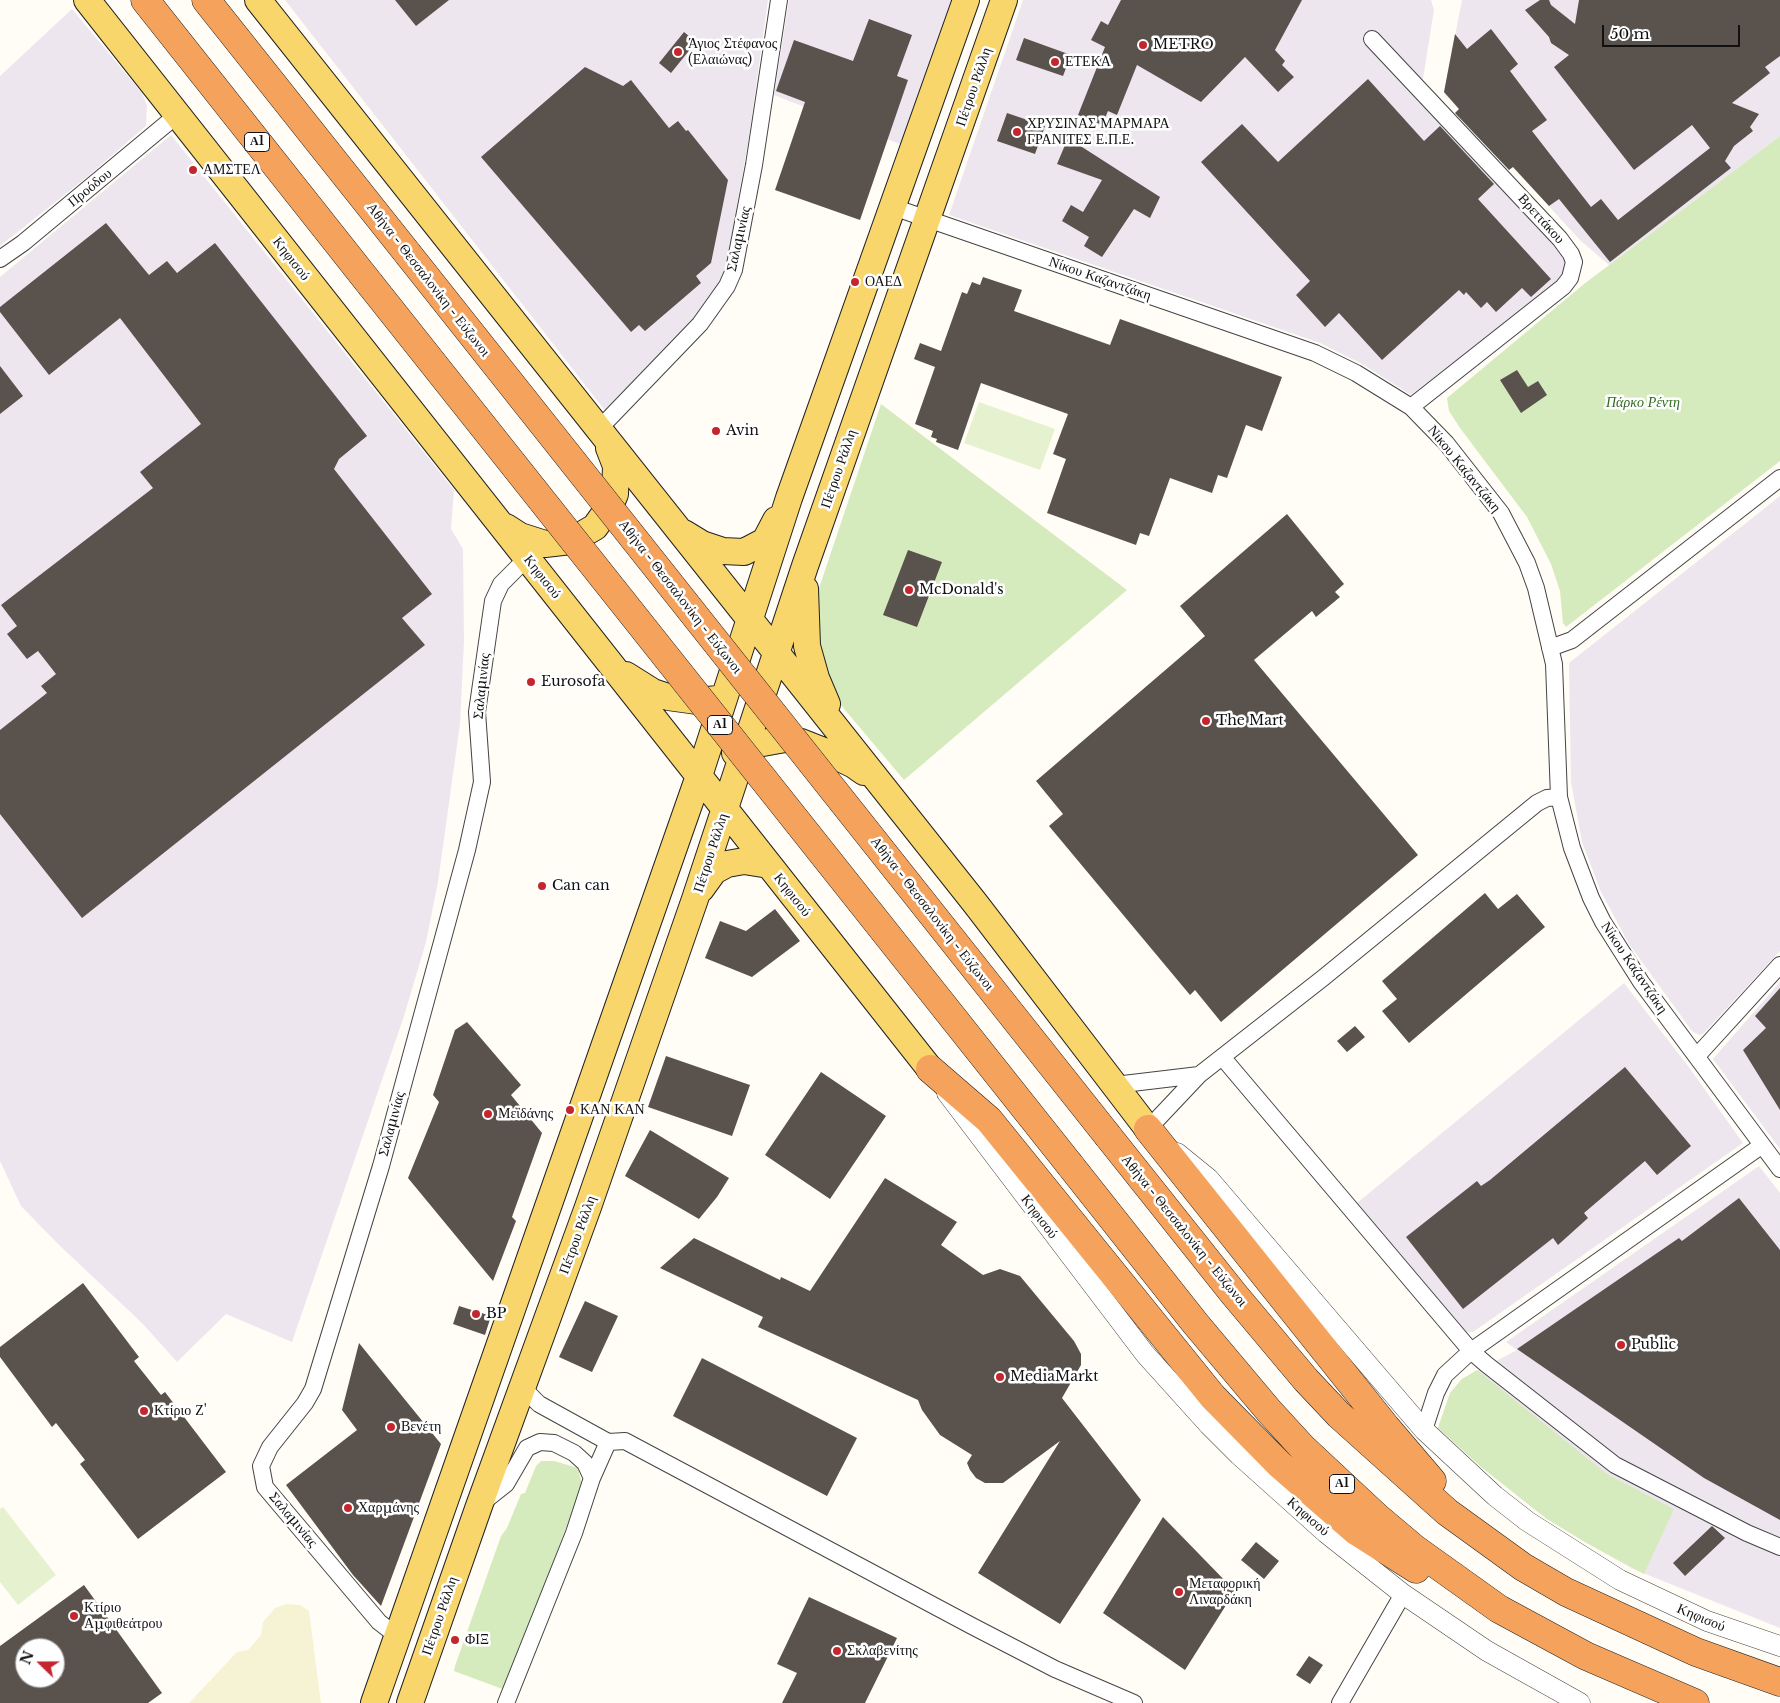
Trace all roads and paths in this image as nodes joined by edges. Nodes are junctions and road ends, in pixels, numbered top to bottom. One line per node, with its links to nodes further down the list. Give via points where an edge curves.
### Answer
1 (87, 0): 9 (main road, Κηφισού)
2 (145, 0): 52 (highway, Α1, bridge, via 1195,1323 1302,1447 1415,1549)
3 (206, 0): 49 (highway, Αθήνα - Θεσσαλονίκη - Εύζωνοι, bridge, via 1233,1293 1339,1416 1409,1480)
4 (258, 0): 14 (main road, Κηφισού)
5 (778, 0): 14 (street, Σαλαμινίας, via 754,165 734,270 727,286 700,324)
6 (966, 0): 10 (main road)
7 (1004, 0): 11 (main road, Πέτρου Ράλλη)
8 (1372, 39): 13 (street, Βρεττάκου, via 1560,239 1574,262 1564,287)
9 (177, 115): 12 (street, Προόδου); 18 (main road, Κηφισού)
10 (893, 207): 11 (street, Νίκου Καζαντζάκη); 16 (main road)
11 (927, 218): 13 (street, Νίκου Καζαντζάκη, via 1315,353 1356,373); 20 (main road, Πέτρου Ράλλη)
12 (0, 259)
13 (1411, 407): 22 (street, Νίκου Καζαντζάκη, via 1446,443 1501,513 1527,563)
14 (598, 430): 17 (main road, Κηφισού); 18 (main road, via 612,453 617,480 610,506 595,527 572,541 545,544 520,536)
15 (1780, 478): 22 (street, via 1572,640)
16 (789, 498): 17 (main road, via 765,541 744,552 722,551 702,544 685,535); 21 (main road)
17 (669, 519): 21 (main road, Κηφισού)
18 (497, 521): 19 (main road, Κηφισού)
19 (526, 558): 24 (main road, Κηφισού); 53 (street, Σαλαμινίας, via 501,584 493,601 477,712 482,782 468,850 381,1166 313,1389 270,1447 261,1466 265,1487 379,1622)
20 (805, 566): 23 (main road, Πέτρου Ράλλη); 26 (main road, via 808,646 816,678)
21 (750, 620): 23 (main road, Κηφισού); 25 (main road)
22 (1550, 648): 29 (street, Νίκου Καζαντζάκη, via 1555,686)
23 (776, 654): 25 (main road, via 761,676); 26 (main road, Κηφισού); 27 (main road, Πέτρου Ράλλη)
24 (612, 666): 25 (main road, via 639,684 668,697 697,701); 28 (main road, Κηφισού)
25 (724, 699): 28 (main road)
26 (838, 732): 30 (main road, Κηφισού)
27 (746, 746): 28 (main road); 30 (main road, via 772,740 801,742 854,765); 31 (main road, Πέτρου Ράλλη)
28 (699, 776): 31 (main road, Κηφισού); 53 (main road)
29 (1559, 797): 35 (street, Νίκου Καζαντζάκη, via 1574,854 1603,922 1641,982); 36 (street, via 1537,803)
30 (895, 803): 39 (main road, Κηφισού)
31 (725, 810): 32 (main road, Κηφισού); 33 (main road, Πέτρου Ράλλη)
32 (769, 865): 33 (main road, via 744,861 727,864 714,871); 37 (main road, Κηφισού)
33 (695, 898): 44 (main road, Πέτρου Ράλλη)
34 (1780, 964): 35 (street)
35 (1697, 1056): 41 (street, Νίκου Καζαντζάκη)
36 (1223, 1058): 38 (street); 43 (street)
37 (930, 1069): 51 (street, Κηφισού, via 1070,1258 1184,1398 1277,1491); 52 (highway, via 989,1120 1213,1397 1280,1465 1356,1531 1421,1572)
38 (1199, 1075): 39 (street); 40 (street)
39 (1114, 1085): 40 (main road, Κηφισού)
40 (1148, 1129): 45 (street, Κηφισού, via 1209,1179); 49 (highway, via 1386,1427)
41 (1761, 1146): 42 (street, Νίκου Καζαντζάκη); 43 (street)
42 (1780, 1169)
43 (1471, 1350): 45 (street, via 1445,1375); 50 (street, via 1615,1465)
44 (522, 1387): 46 (street, via 539,1404); 48 (main road, Πέτρου Ράλλη)
45 (1424, 1430): 54 (street, Κηφισού, via 1495,1496 1580,1556 1674,1606)
46 (608, 1442): 47 (street); 56 (street, via 625,1441 1054,1669)
47 (592, 1478): 48 (street, via 574,1453 554,1443 540,1442 527,1448 506,1484); 59 (street, via 574,1533)
48 (479, 1506): 58 (main road, Πέτρου Ράλλη)
49 (1484, 1540): 55 (highway, Αθήνα - Θεσσαλονίκη - Εύζωνοι, via 1566,1592 1696,1652)
50 (1780, 1547)
51 (1403, 1594): 60 (street); 61 (street, Κηφισού, via 1487,1651)
52 (1500, 1609): 62 (highway, Α1, via 1586,1656)
53 (397, 1636): 57 (main road)
54 (1780, 1646)
55 (1780, 1682)
56 (1126, 1701)
57 (374, 1703)
58 (410, 1703)
59 (506, 1703)
60 (1340, 1703)
61 (1580, 1703)
62 (1695, 1703)

